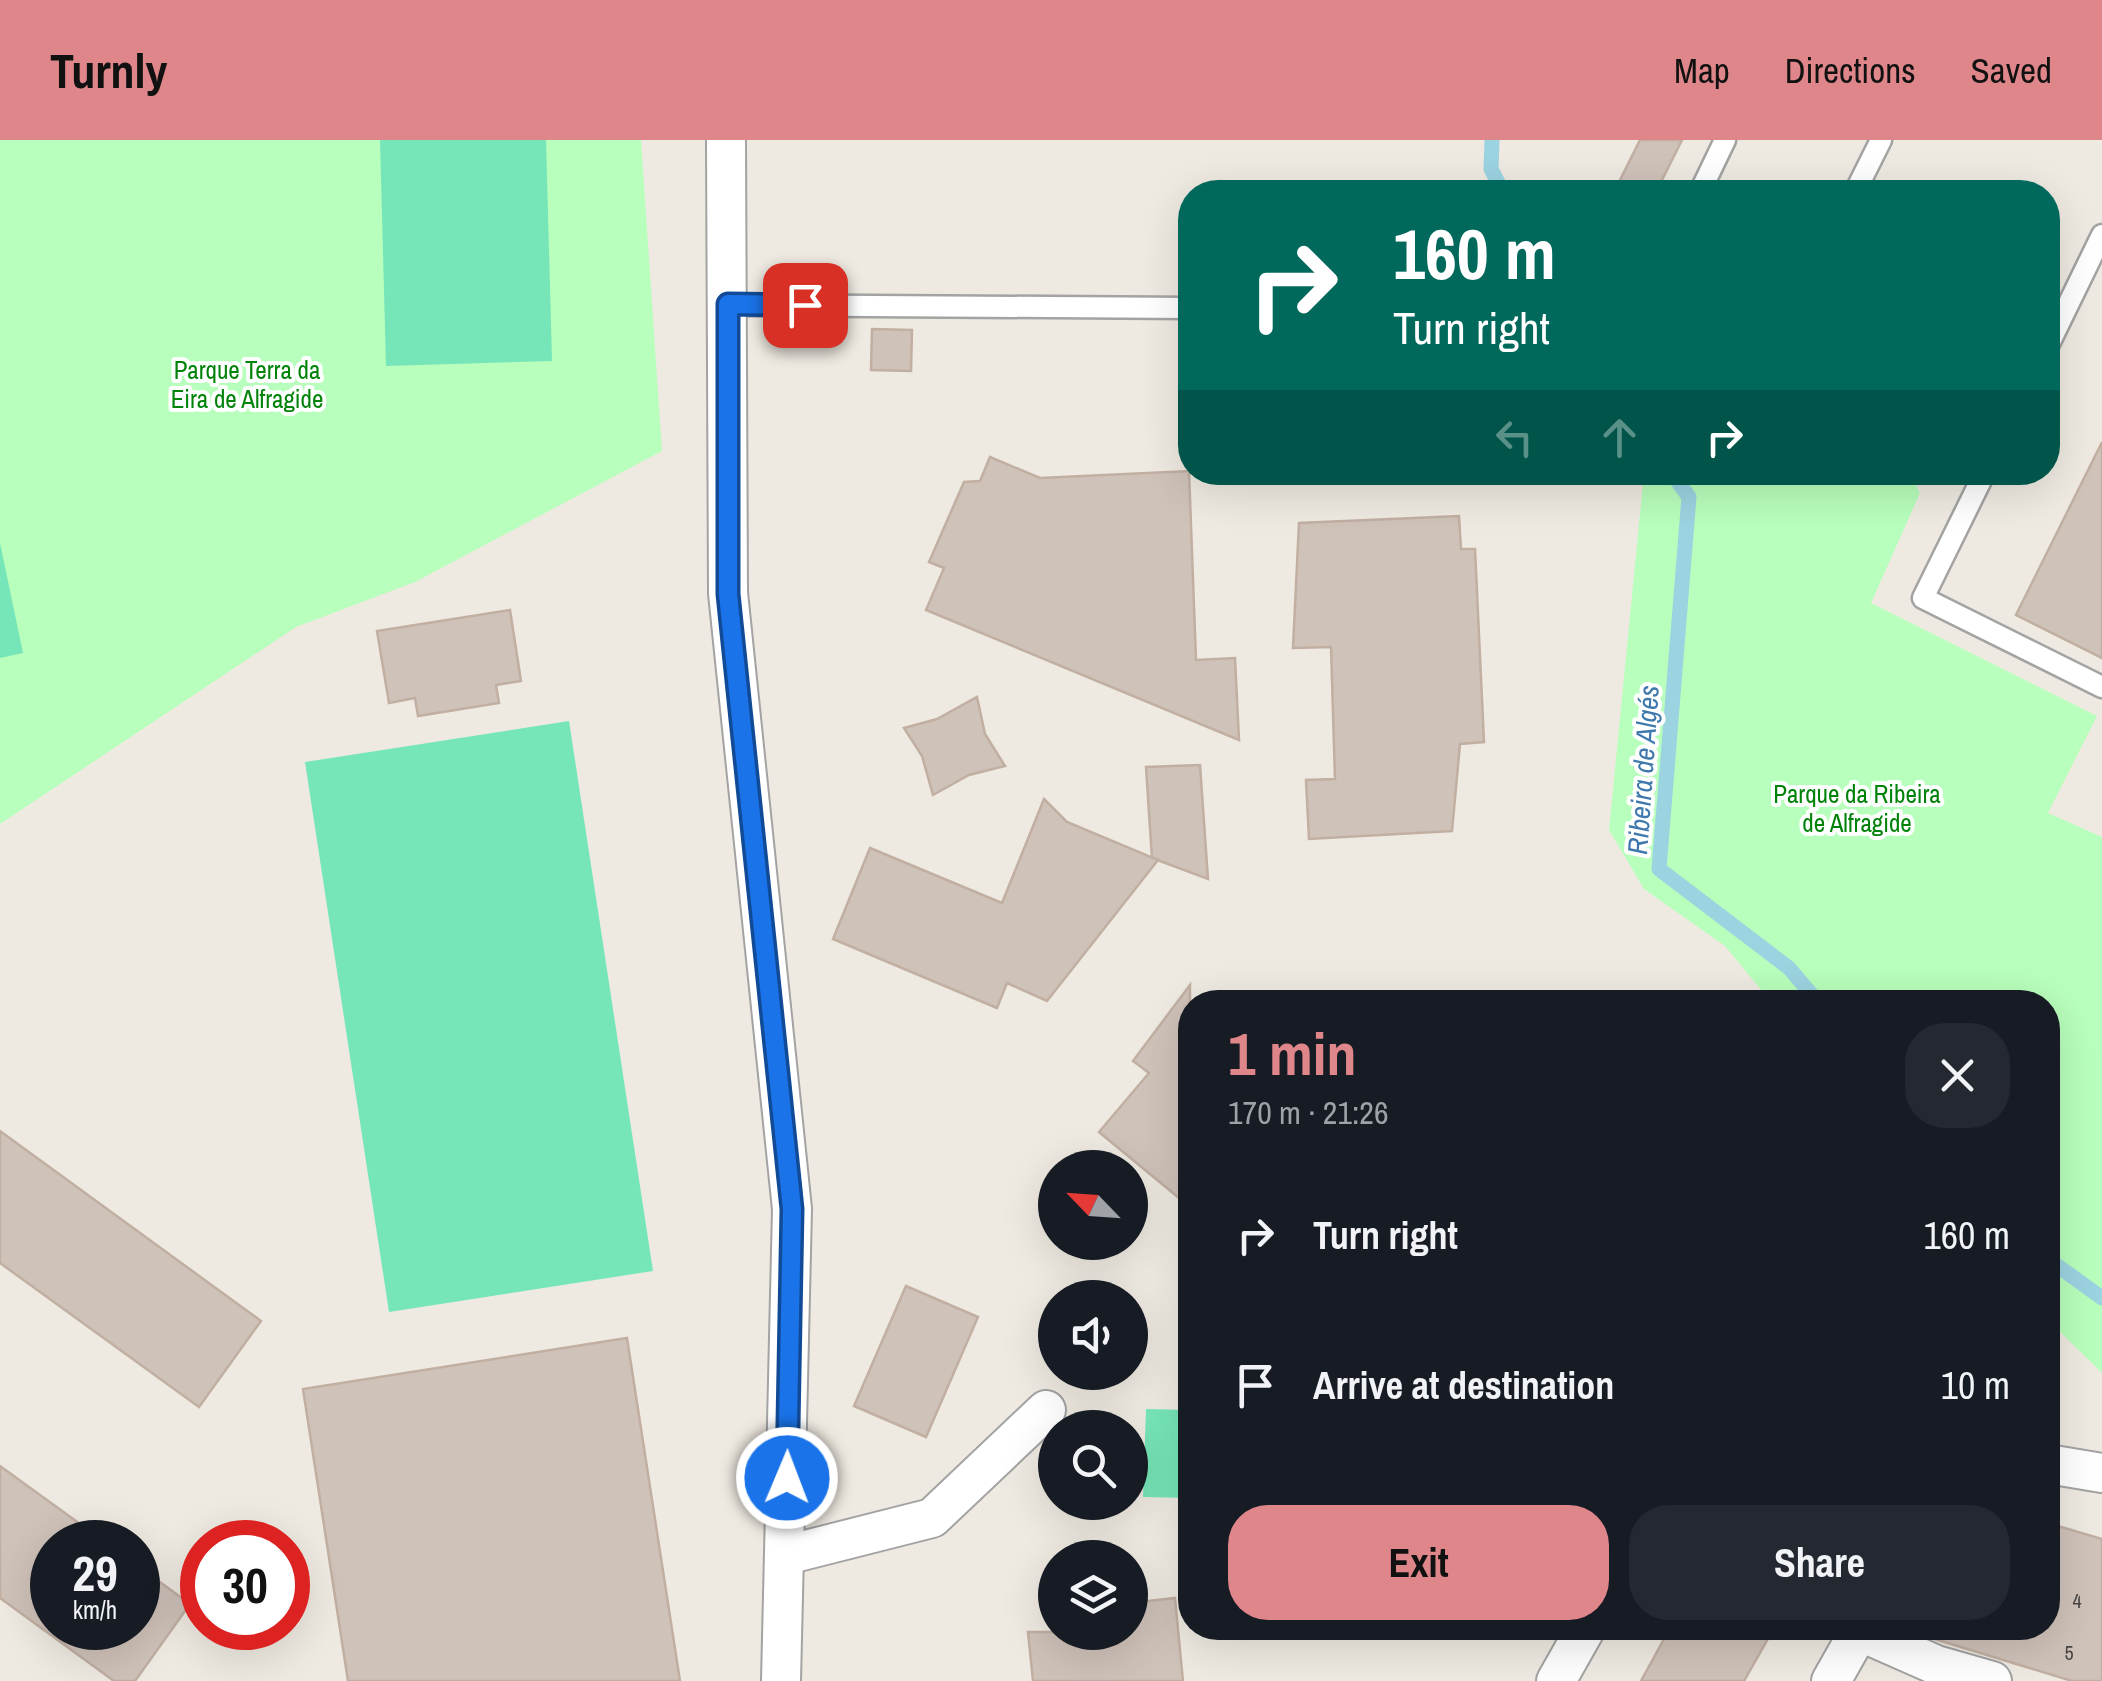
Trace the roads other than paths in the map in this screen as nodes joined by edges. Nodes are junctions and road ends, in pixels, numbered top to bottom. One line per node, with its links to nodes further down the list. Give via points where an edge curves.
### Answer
1 (726, 140): 7 (street)
2 (1725, 140): 4 (lane)
3 (1882, 140): 5 (lane)
4 (1706, 180)
5 (1862, 180)
6 (2102, 235): 9 (lane)
7 (728, 304): 8 (lane); 15 (street, via 728,594 792,1209)
8 (1178, 308)
9 (2060, 321)
10 (1973, 485): 11 (lane, via 1923,598)
11 (2102, 687)
12 (1038, 1418): 15 (street, via 932,1518)
13 (2060, 1466): 14 (street)
14 (2102, 1473)
15 (786, 1555): 19 (street)
16 (1579, 1640): 20 (street)
17 (1854, 1640): 21 (street)
18 (1884, 1640): 22 (street)
19 (781, 1681)
20 (1556, 1681)
21 (1832, 1681)
22 (1992, 1681)

